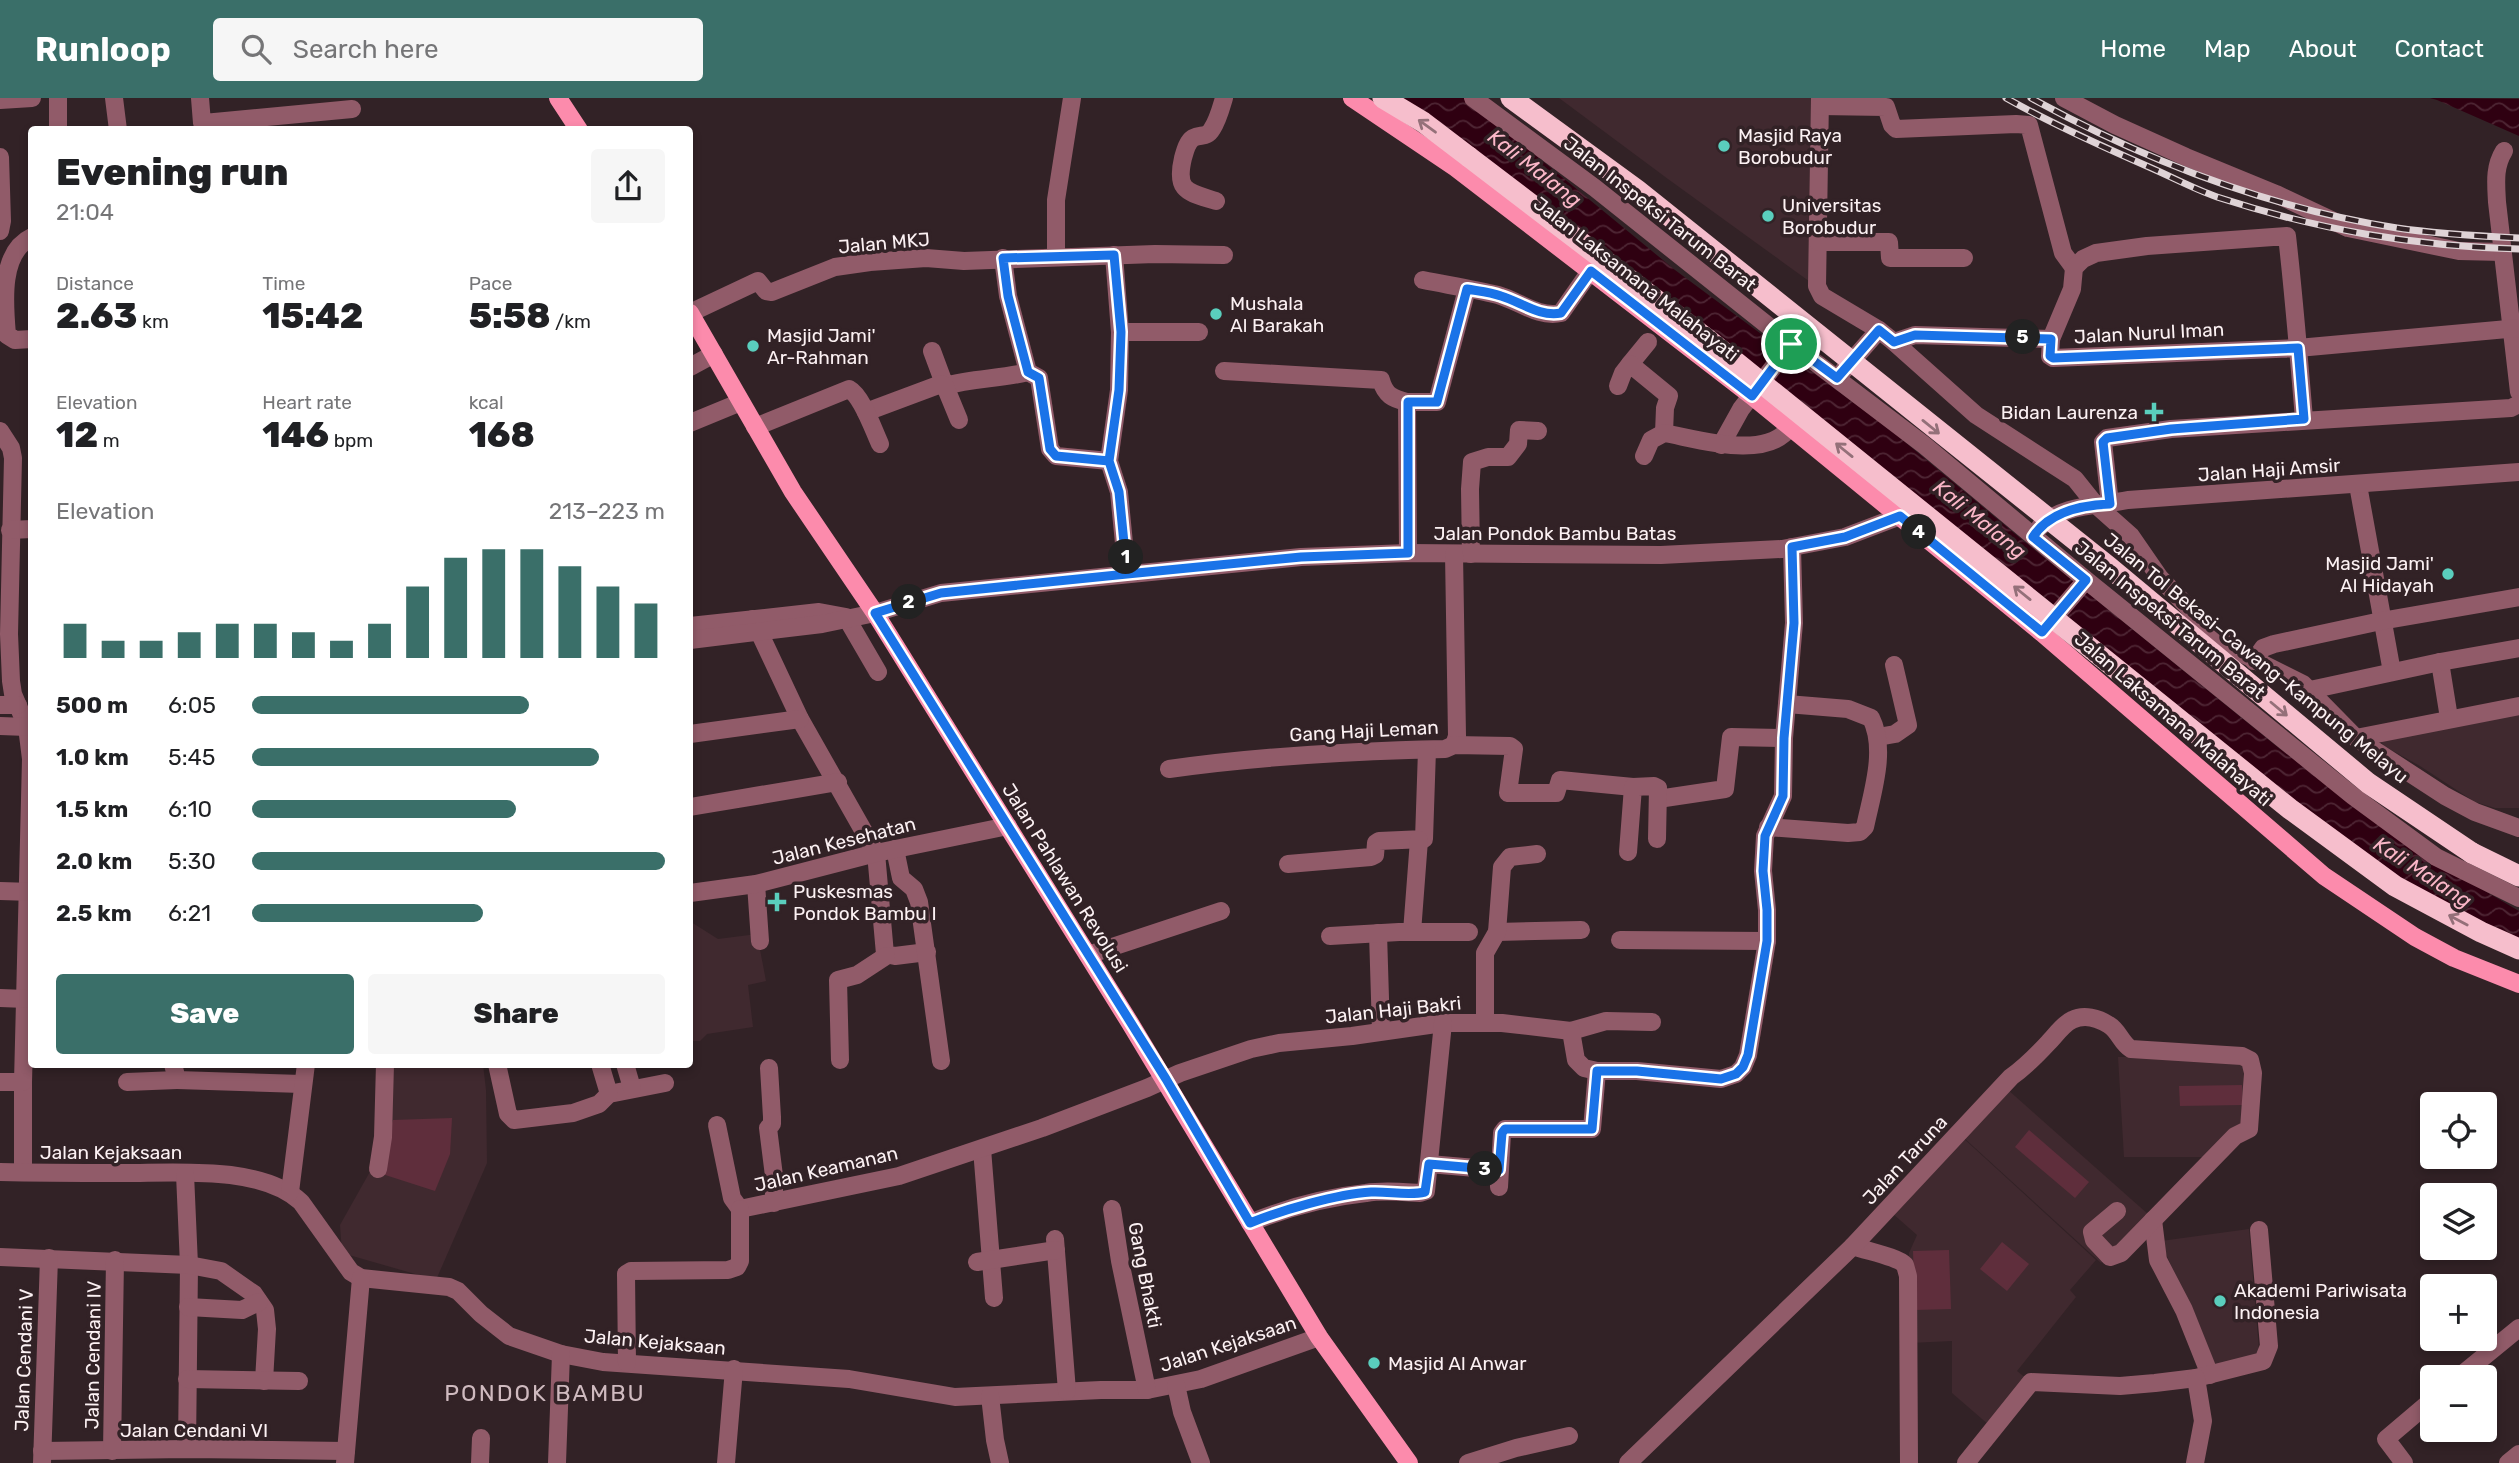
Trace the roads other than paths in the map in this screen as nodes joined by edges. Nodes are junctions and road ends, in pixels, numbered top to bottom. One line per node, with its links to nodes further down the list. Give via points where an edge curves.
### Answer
1 (32, 98): 13 (street)
2 (58, 98): 17 (street)
3 (114, 98): 18 (street)
4 (200, 98): 19 (street, via 202,123)
5 (558, 98): 20 (main road)
6 (1072, 98): 30 (street, via 1056,200)
7 (1224, 98): 23 (street, via 1211,131 1187,145 1179,177 1190,192)
8 (1352, 98): 34 (main road, Jalan Laksamana Malahayati, via 1456,168)
9 (1383, 98): 154 (highway, one-way to 9, bridge, via 2395,886 2290,808 1706,338 1423,122)
10 (1473, 98): 47 (street, Jalan Inspeksi Tarum Barat, via 1604,195)
11 (1511, 98): 137 (highway, Jalan Tol Bekasi–Cawang–Kampung Melayu, one-way to 137, bridge, via 1637,190 2109,567 2368,783 2472,853)
12 (2064, 98): 27 (street, via 2127,131 2348,228 2459,251)
13 (0, 100)
14 (1820, 102): 26 (street); 33 (street, via 1886,107 1896,129 2029,125 2063,253)
15 (343, 106): 16 (street)
16 (308, 122): 19 (street)
17 (58, 126)
18 (118, 126)
19 (210, 126)
20 (576, 126)
21 (2504, 151): 27 (street, via 2496,177)
22 (0, 157): 24 (street)
23 (1216, 201)
24 (0, 231)
25 (28, 238): 43 (street, via 10,251 3,287 7,335)
26 (1818, 242): 32 (street, via 1889,242 1890,258); 40 (street, via 1817,286 1822,296)
27 (2503, 252): 39 (street)
28 (1114, 255): 29 (street, Jalan MKJ); 30 (street, Jalan MKJ); 42 (street)
29 (1224, 255)
30 (1056, 257): 31 (street, Jalan MKJ)
31 (1003, 258): 37 (street, Jalan MKJ, via 844,265 772,292 758,281); 54 (street)
32 (1964, 258)
33 (2074, 268): 44 (street, via 2072,289); 48 (street, via 2096,253 2121,249 2287,236)
34 (1591, 271): 36 (street, via 1557,314); 58 (main road, Jalan Laksamana Malahayati)
35 (1423, 280): 36 (street)
36 (1467, 289): 61 (street, via 1437,402)
37 (693, 312)
38 (693, 318): 50 (main road, Jalan Pahlawan Revolusi)
39 (2515, 328): 48 (street, Jalan Nurul Iman); 59 (street)
40 (1879, 330): 46 (street); 55 (street)
41 (1199, 331): 42 (street)
42 (1121, 332): 75 (street)
43 (28, 339)
44 (2051, 339): 46 (street, Jalan Nurul Iman, via 1915,335); 48 (street, Jalan Nurul Iman, via 2053,358)
45 (1648, 342): 51 (street)
46 (1894, 342): 79 (street, via 1976,415 2075,480)
47 (1788, 347): 55 (street, Jalan Inspeksi Tarum Barat); 58 (street)
48 (2298, 348): 64 (street)
49 (932, 351): 56 (street)
50 (714, 354): 52 (street); 60 (main road, Jalan Pahlawan Revolusi)
51 (1630, 364): 57 (street); 71 (street, via 1669,396)
52 (693, 365)
53 (1224, 371): 61 (street, via 1381,380 1384,390 1395,399)
54 (1028, 372): 56 (street); 75 (street, via 1039,378 1053,454)
55 (1837, 378): 83 (street, Jalan Inspeksi Tarum Barat)
56 (945, 386): 63 (street, via 938,384); 65 (street)
57 (1618, 386)
58 (1755, 391): 68 (main road, Jalan Laksamana Malahayati); 73 (street)
59 (2519, 393)
60 (741, 402): 66 (street); 67 (main road, Jalan Pahlawan Revolusi)
61 (1408, 402): 85 (street)
62 (2519, 404): 64 (street)
63 (866, 412): 67 (street, via 849,389); 72 (street)
64 (2304, 419): 79 (street, via 2150,430 2107,438 2103,442)
65 (959, 420)
66 (693, 421)
67 (755, 427): 91 (main road, Jalan Pahlawan Revolusi)
68 (1790, 427): 73 (street, via 1768,445); 80 (main road, Jalan Laksamana Malahayati)
69 (1538, 431): 86 (street, Gang Haji Leman, via 1519,430 1518,444 1508,457 1472,462)
70 (0, 432): 78 (street, via 13,458)
71 (1664, 433): 73 (street); 74 (street, via 1651,440)
72 (880, 444)
73 (1721, 445)
74 (1644, 456)
75 (1109, 461): 87 (street, via 1119,492)
76 (2519, 472): 77 (street, Jalan Haji Amsir)
77 (2358, 485): 79 (street, Jalan Haji Amsir); 93 (street)
78 (6, 490): 82 (street)
79 (2103, 504): 83 (street, Jalan Haji Amsir, via 2052,518); 97 (street, via 2160,578)
80 (1900, 516): 84 (street, Jalan Pondok Bambu Batas, via 1845,537); 96 (main road, Jalan Laksamana Malahayati)
81 (28, 529): 82 (street)
82 (10, 530): 89 (street)
83 (2033, 537): 88 (street, Jalan Inspeksi Tarum Barat)
84 (1792, 547): 86 (street, Jalan Pondok Bambu Batas, via 1661,555); 107 (street, via 1794,623)
85 (1408, 553): 86 (street, Jalan Pondok Bambu Batas); 87 (street, Jalan Pondok Bambu Batas, via 1301,557)
86 (1462, 554): 119 (street, Gang Haji Leman)
87 (1127, 574): 91 (street, Jalan Pondok Bambu Batas, via 941,593)
88 (2084, 583): 96 (street); 100 (street, Jalan Inspeksi Tarum Barat)
89 (5, 594): 108 (street)
90 (2519, 597): 93 (street)
91 (875, 613): 92 (street, Jalan Pondok Bambu Batas); 127 (main road, Jalan Pahlawan Revolusi)
92 (846, 617): 94 (street, Jalan Pondok Bambu Batas, via 822,624); 104 (street)
93 (2381, 621): 101 (street, via 2267,646); 105 (street)
94 (756, 625): 95 (street); 98 (street); 111 (street)
95 (693, 626)
96 (2045, 628): 158 (main road, Jalan Laksamana Malahayati, via 2244,810 2324,876 2415,937)
97 (2209, 629): 100 (street); 101 (street)
98 (693, 639)
99 (2519, 648): 102 (street)
100 (2177, 654): 122 (street, Jalan Inspeksi Tarum Barat)
101 (2254, 660): 106 (street)
102 (2440, 662): 105 (street); 110 (street)
103 (1894, 666): 116 (street, via 1908,726)
104 (878, 672)
105 (2392, 672): 106 (street)
106 (2310, 690): 118 (street)
107 (1787, 704): 116 (street, via 1862,713 1871,718); 117 (street)
108 (9, 705): 113 (street)
109 (2519, 706): 110 (street)
110 (2449, 718): 118 (street)
111 (800, 719): 114 (street); 123 (street)
112 (0, 726): 113 (street)
113 (27, 727): 115 (street)
114 (693, 734)
115 (28, 735)
116 (1878, 737): 128 (street, via 1870,802 1860,832)
117 (1784, 738): 125 (street, via 1731,737 1725,789); 128 (street, via 1783,796)
118 (2356, 738): 122 (street); 129 (street, via 2445,796)
119 (1454, 745): 120 (street, Gang Haji Leman); 124 (street, via 1513,747 1507,790 1512,794 1556,793 1560,780)
120 (1427, 750): 121 (street, Gang Haji Leman, via 1250,758); 131 (street, via 1424,838)
121 (1169, 769)
122 (2327, 775): 142 (street, Jalan Inspeksi Tarum Barat, via 2436,857)
123 (838, 782): 126 (street); 134 (street)
124 (1633, 787): 125 (street, via 1657,786); 133 (street)
125 (1658, 799): 130 (street)
126 (693, 806)
127 (1008, 826): 132 (street, Jalan Kesehatan); 156 (main road, Jalan Pahlawan Revolusi)
128 (1768, 827): 152 (street, via 1763,871)
129 (2519, 828)
130 (1657, 839)
131 (1419, 840): 136 (street, via 1379,841 1371,857); 145 (street)
132 (895, 849): 134 (street, Jalan Kesehatan); 155 (street, via 901,878 918,894)
133 (1628, 852)
134 (876, 853): 138 (street, Jalan Kesehatan); 157 (street)
135 (1537, 854): 147 (street, via 1510,857 1502,867)
136 (1288, 864)
137 (2519, 876)
138 (756, 884): 141 (street, Jalan Kesehatan); 151 (street)
139 (0, 891): 140 (street)
140 (28, 892)
141 (693, 893)
142 (2519, 898)
143 (1221, 911): 156 (street)
144 (1581, 930): 147 (street)
145 (1412, 932): 146 (street); 148 (street)
146 (1469, 932)
147 (1497, 932): 161 (street, via 1486,953)
148 (1378, 933): 149 (street); 164 (street)
149 (1330, 936)
150 (1620, 940): 152 (street)
151 (760, 941)
152 (1767, 941): 174 (street, via 1748,1055 1736,1074 1721,1079)
153 (28, 946): 160 (street)
154 (2519, 949)
155 (927, 952): 157 (street); 167 (street)
156 (1088, 954): 177 (main road, Jalan Pahlawan Revolusi)
157 (886, 956): 166 (street, via 857,975 838,980)
158 (2519, 984)
159 (0, 998): 160 (street)
160 (26, 999): 179 (street)
161 (1485, 1022): 162 (street, Jalan Haji Bakri); 165 (street, Jalan Haji Bakri)
162 (1443, 1023): 164 (street, Jalan Haji Bakri); 187 (street)
163 (1652, 1023): 165 (street, via 1606,1021)
164 (1381, 1031): 177 (street, Jalan Haji Bakri, via 1251,1049)
165 (1571, 1031): 174 (street, via 1576,1060)
166 (841, 1060)
167 (941, 1061)
168 (305, 1068): 182 (street)
169 (385, 1068): 188 (street)
170 (498, 1068): 184 (street, via 508,1114 514,1120 587,1110)
171 (601, 1068): 184 (street)
172 (626, 1068): 183 (street)
173 (769, 1068): 193 (street)
174 (1597, 1071): 187 (street, via 1592,1129 1505,1129 1499,1178)
175 (175, 1072): 176 (street); 180 (street)
176 (242, 1072): 182 (street)
177 (1166, 1079): 186 (street, Jalan Keamanan); 198 (main road, Jalan Pahlawan Revolusi)
178 (0, 1082): 179 (street)
179 (23, 1082): 190 (street)
180 (127, 1082)
181 (665, 1083): 183 (street)
182 (302, 1084): 192 (street)
183 (632, 1088): 184 (street)
184 (609, 1094)
185 (717, 1125): 194 (street, via 732,1198)
186 (982, 1149): 193 (street, Jalan Keamanan, via 898,1176); 204 (street)
187 (1429, 1164): 198 (street, via 1425,1192 1368,1192)
188 (378, 1169)
189 (0, 1172): 190 (street, Jalan Kejaksaan)
190 (23, 1172): 191 (street, Jalan Kejaksaan)
191 (185, 1174): 192 (street, Jalan Kejaksaan, via 247,1178); 205 (street)
192 (290, 1192): 206 (street, via 351,1272)
193 (774, 1203): 194 (street, Jalan Keamanan)
194 (740, 1209): 213 (street, Jalan Keamanan, via 737,1267 626,1274)
195 (1112, 1209): 221 (street, Gang Bhakti)
196 (2117, 1211): 197 (street, via 2092,1232 2110,1257 2121,1253)
197 (2153, 1220): 200 (street, Jalan Taruna, via 2235,1136 2249,1129 2250,1060 2131,1049 2110,1025 2082,1017 2070,1020 2011,1077); 216 (street, via 2158,1260 2184,1310)
198 (1250, 1223): 211 (main road, Jalan Pahlawan Revolusi)
199 (2259, 1230): 216 (street, via 2268,1352 2259,1363)
200 (1853, 1246): 239 (street, Jalan Taruna); 240 (street, via 1896,1258 1905,1265 1908,1276)
201 (0, 1257): 202 (street)
202 (48, 1258): 203 (street); 230 (street, Jalan Cendani V)
203 (115, 1260): 205 (street); 228 (street, Jalan Cendani IV)
204 (985, 1261): 207 (street); 222 (street, via 1055,1244)
205 (189, 1265): 208 (street, via 221,1271); 209 (street)
206 (361, 1278): 212 (street, Jalan Kejaksaan, via 449,1287 509,1336); 231 (street)
207 (995, 1298)
208 (260, 1302): 209 (street, via 242,1310); 218 (street, via 267,1329)
209 (188, 1307): 217 (street)
210 (2519, 1328): 214 (street)
211 (1319, 1337): 220 (street, Jalan Kejaksaan); 237 (main road, Jalan Pahlawan Revolusi)
212 (561, 1354): 213 (street, Jalan Kejaksaan); 233 (street)
213 (627, 1363): 215 (street, Jalan Kejaksaan)
214 (2474, 1365)
215 (734, 1370): 223 (street, Jalan Kejaksaan, via 849,1379 937,1396); 234 (street)
216 (2203, 1377): 241 (street, via 2120,1385 2031,1382); 242 (street, via 2203,1421)
217 (187, 1380): 218 (street); 227 (street)
218 (264, 1381): 219 (street)
219 (299, 1381)
220 (1177, 1385): 221 (street, Jalan Kejaksaan); 236 (street)
221 (1147, 1390): 222 (street, Jalan Kejaksaan)
222 (1067, 1391): 223 (street, Jalan Kejaksaan)
223 (990, 1396): 235 (street)
224 (2420, 1410): 243 (street, via 2386,1439)
225 (1569, 1436): 238 (street)
226 (481, 1438): 232 (street)
227 (187, 1449): 228 (street, Jalan Cendani VI); 231 (street, Jalan Cendani VI)
228 (112, 1451): 230 (street, Jalan Cendani VI)
229 (2519, 1454): 244 (street)
230 (42, 1457)
231 (345, 1457)
232 (480, 1463)
233 (557, 1463)
234 (726, 1463)
235 (1000, 1463)
236 (1201, 1463)
237 (1409, 1463)
238 (1468, 1463)
239 (1628, 1463)
240 (1909, 1463)
241 (1966, 1463)
242 (2195, 1463)
243 (2404, 1463)
244 (2508, 1463)

